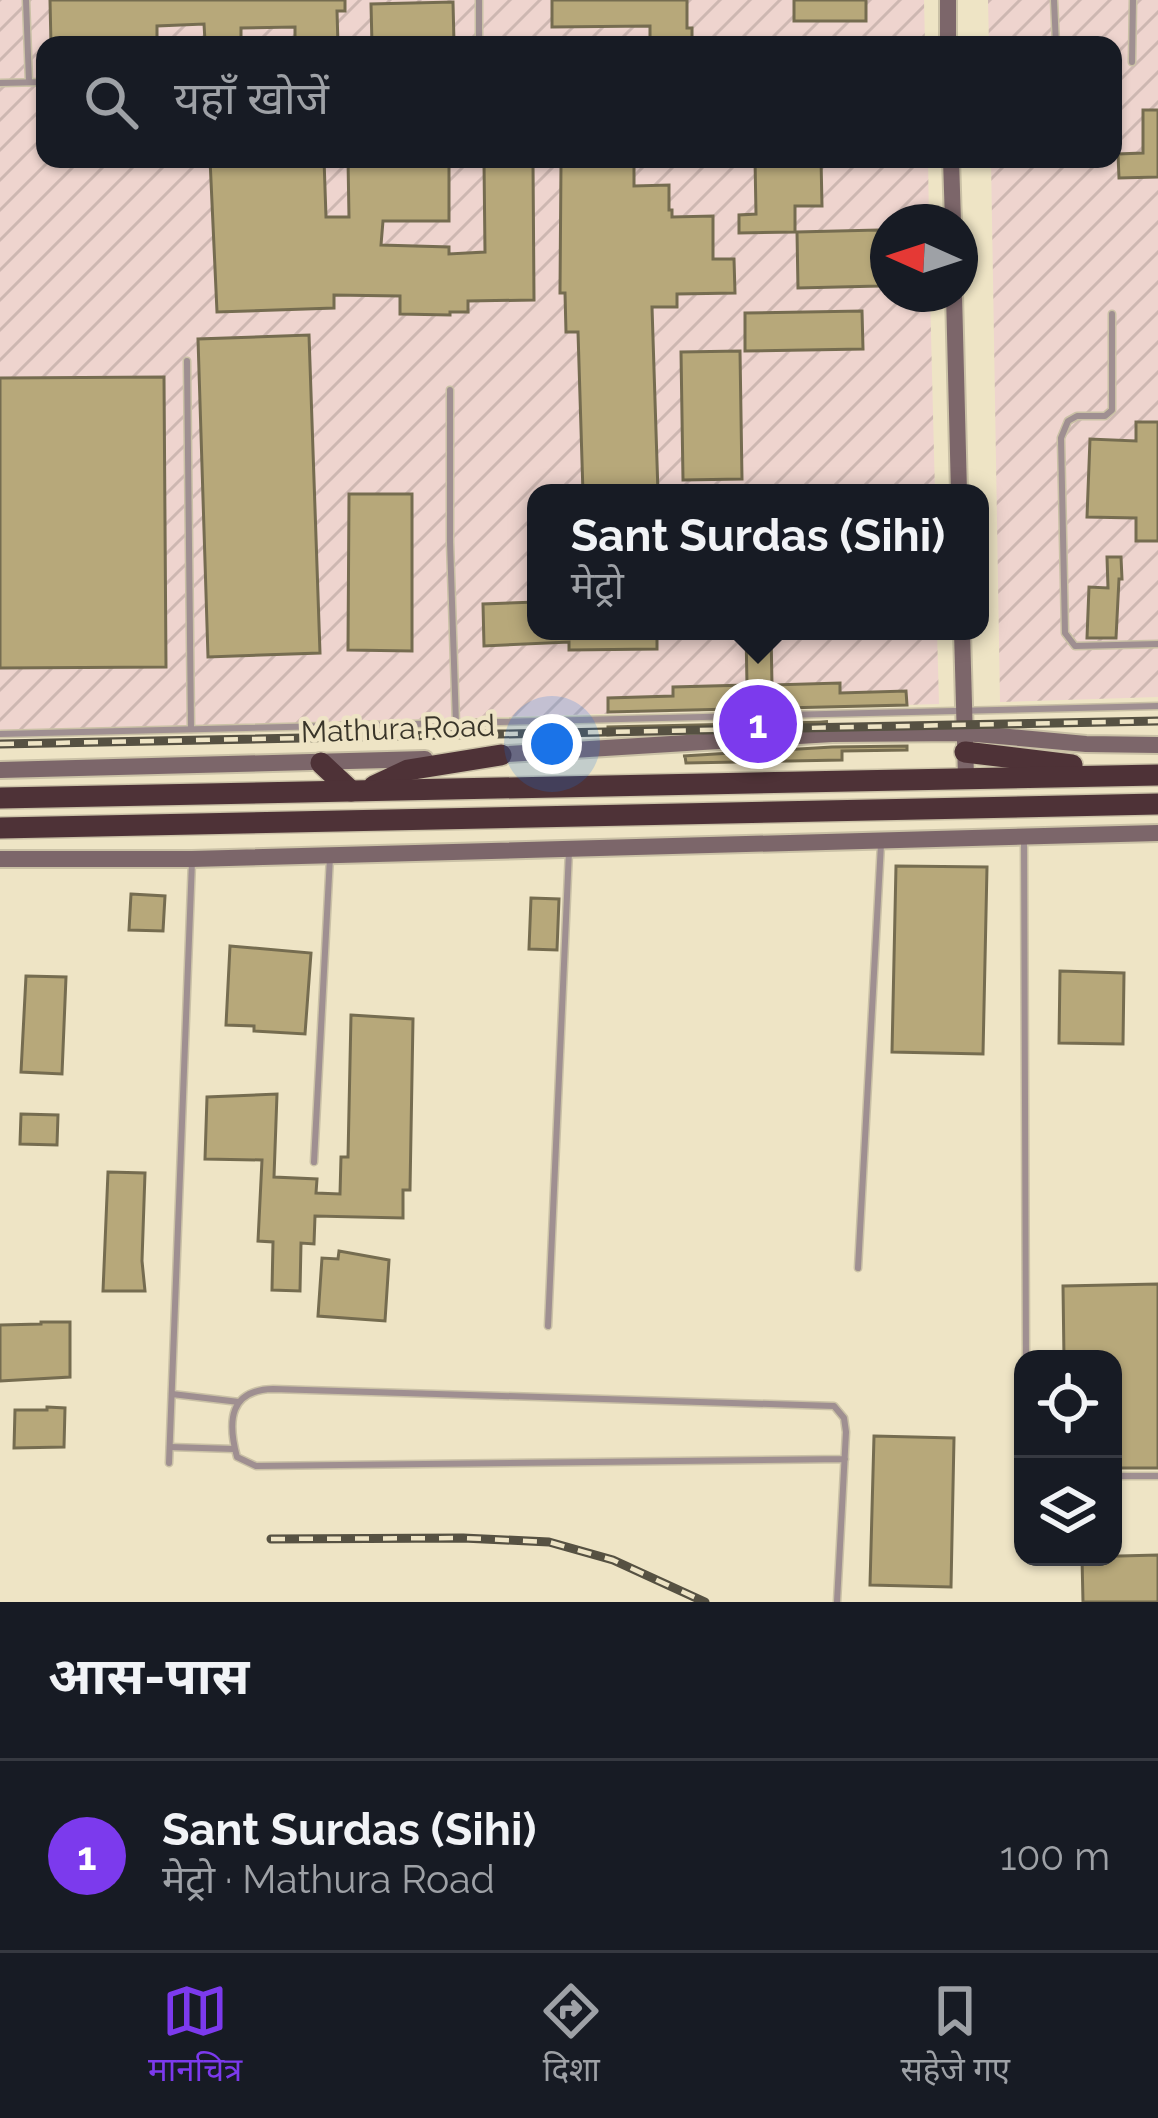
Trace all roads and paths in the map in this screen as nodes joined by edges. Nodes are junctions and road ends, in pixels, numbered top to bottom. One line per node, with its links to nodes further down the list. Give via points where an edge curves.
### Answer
1 (26, 0): 10 (lane)
2 (479, 0): 6 (lane)
3 (948, 0): 7 (main road)
4 (1054, 0): 8 (lane)
5 (1132, 0): 9 (lane)
6 (479, 36)
7 (949, 36)
8 (1056, 36)
9 (1132, 62)
10 (29, 82): 11 (lane); 12 (lane)
11 (36, 82)
12 (0, 83)
13 (951, 168): 14 (main road)
14 (952, 204)
15 (954, 312): 19 (main road)
16 (1112, 314): 21 (lane, via 1112,410 1077,416 1061,438 1065,633 1075,646)
17 (187, 361): 25 (lane)
18 (450, 390): 24 (lane)
19 (959, 484)
20 (962, 640): 23 (main road)
21 (1158, 644)
22 (1158, 706): 23 (lane)
23 (964, 711): 24 (lane); 27 (main road)
24 (456, 724): 25 (lane)
25 (191, 729): 26 (lane)
26 (0, 734)
27 (965, 742): 28 (main road, Mathura Road); 29 (main road, Mathura Road, via 832,734); 32 (highway); 33 (main road)
28 (1158, 745)
29 (501, 755): 30 (main road, Mathura Road); 34 (highway, via 409,770)
30 (321, 764): 31 (main road, Mathura Road); 34 (highway)
31 (0, 770)
32 (1154, 775): 33 (highway, Mathura Road)
33 (966, 778): 34 (highway, Mathura Road)
34 (356, 791): 35 (highway, Mathura Road)
35 (0, 799)
36 (1158, 804): 37 (highway)
37 (0, 828)
38 (1158, 833): 39 (main road)
39 (1024, 837): 40 (main road); 48 (lane)
40 (882, 840): 41 (main road); 46 (lane)
41 (569, 848): 42 (main road); 47 (lane)
42 (330, 853): 44 (main road); 45 (lane)
43 (0, 859): 44 (main road)
44 (192, 859): 49 (lane)
45 (314, 1162)
46 (858, 1268)
47 (548, 1326)
48 (1026, 1350)
49 (172, 1394): 50 (lane); 51 (lane)
50 (239, 1402): 52 (lane); 53 (lane, via 255,1389 273,1389 815,1404 834,1406 844,1418)
51 (170, 1447): 52 (lane); 54 (lane)
52 (234, 1449): 53 (lane, via 256,1466)
53 (845, 1460): 57 (lane)
54 (169, 1463)
55 (1122, 1476): 56 (lane)
56 (1158, 1476)
57 (837, 1602)

